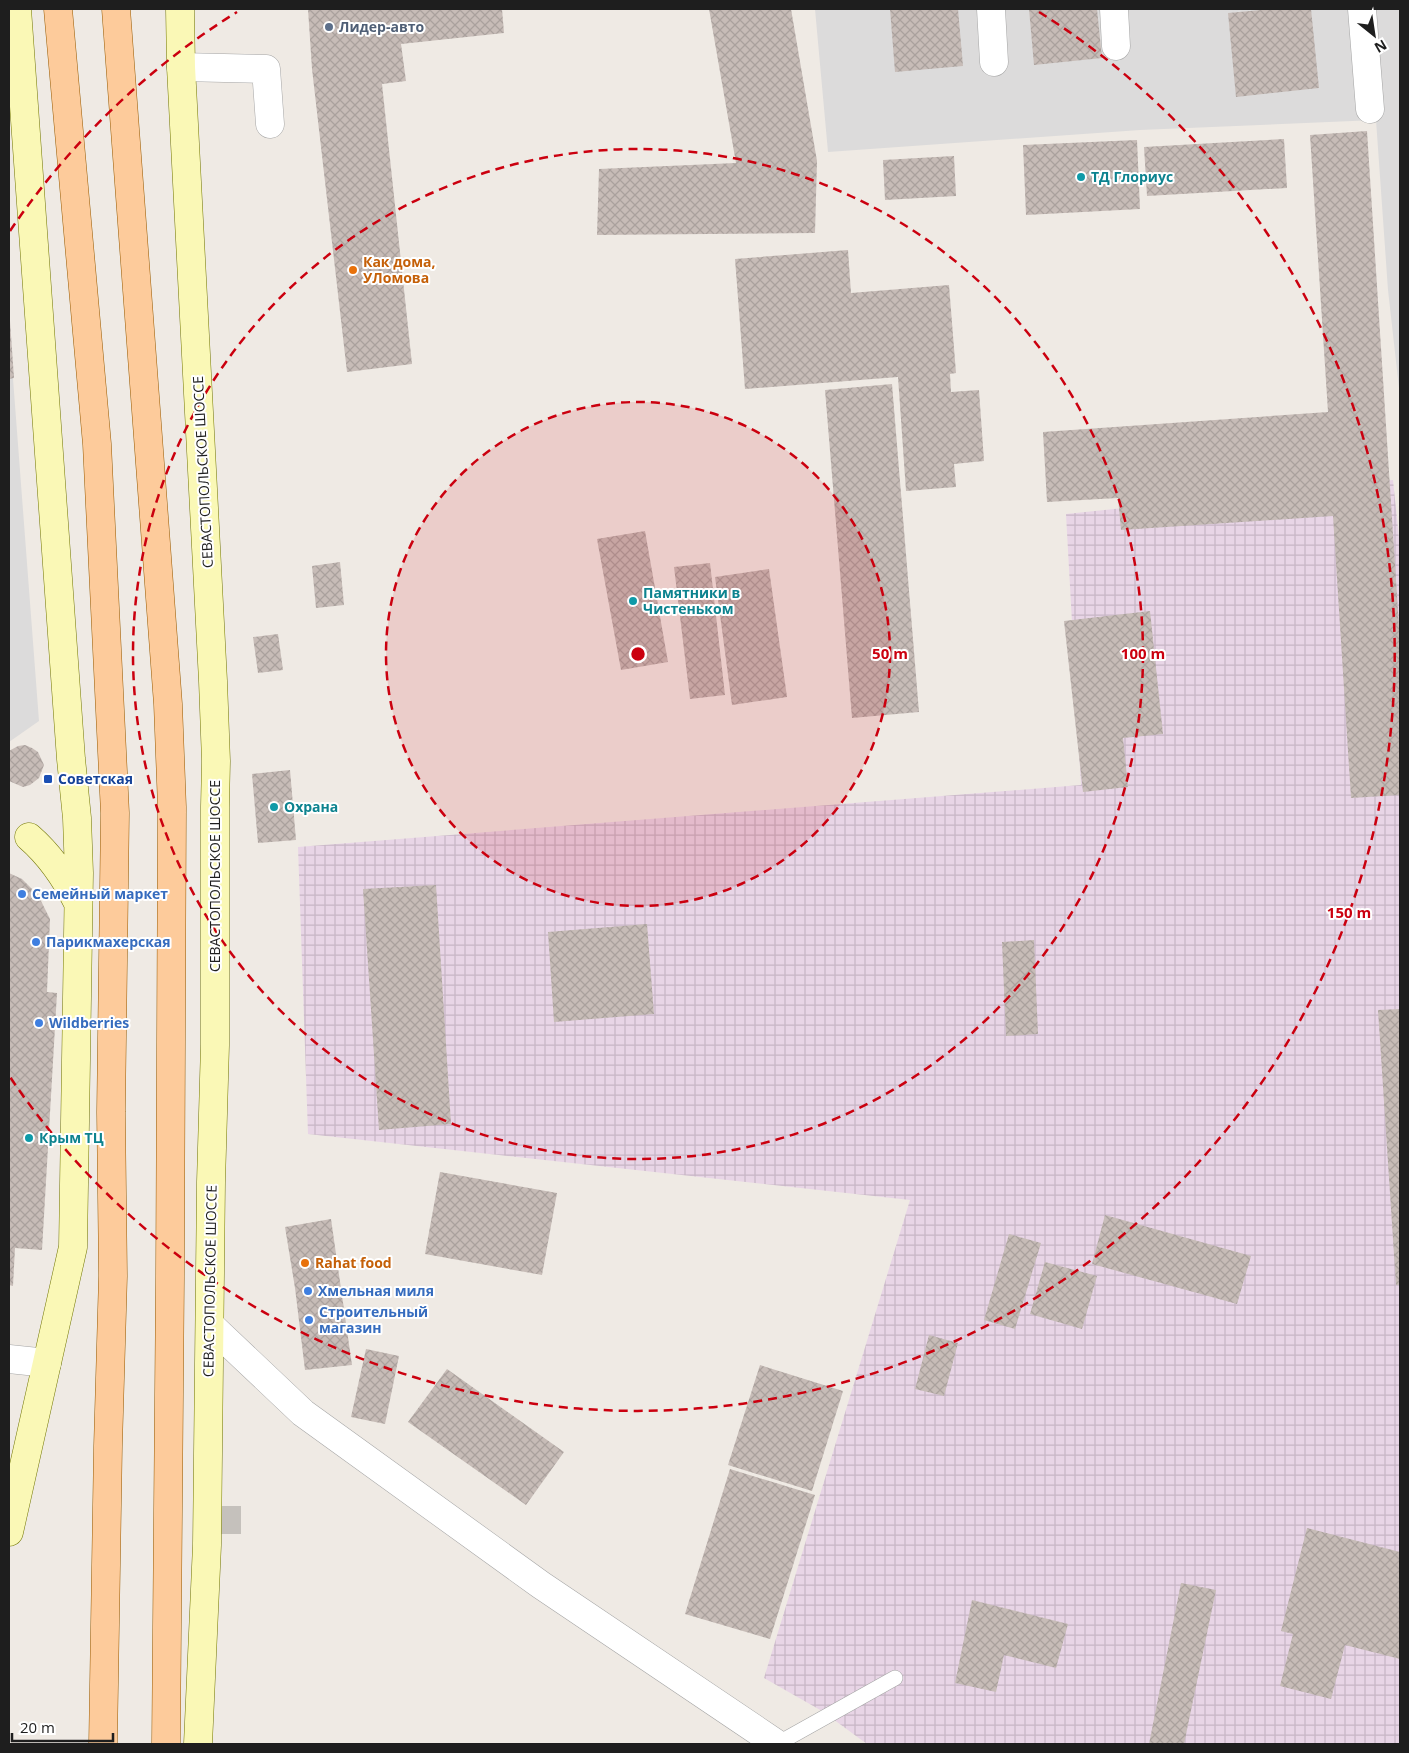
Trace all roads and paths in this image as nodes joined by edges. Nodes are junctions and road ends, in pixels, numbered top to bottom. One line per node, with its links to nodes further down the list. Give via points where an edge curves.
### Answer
1 (17, 9): 13 (main road)
2 (58, 9): 24 (main road, via 96,444 115,813 111,1112 113,1276)
3 (116, 9): 25 (main road, via 168,704 172,808)
4 (180, 9): 10 (main road, СЕВАСТОПОЛЬСКОЕ ШОССЕ)
5 (991, 9): 9 (street)
6 (1114, 9): 8 (street)
7 (1362, 9): 11 (street)
8 (1116, 46)
9 (994, 62)
10 (181, 67): 12 (street, via 266,70); 17 (main road, СЕВАСТОПОЛЬСКОЕ ШОССЕ, via 216,761 216,1045)
11 (1370, 109)
12 (270, 124)
13 (77, 818): 14 (main road, via 58,833 46,836); 15 (main road)
14 (19, 833): 15 (main road); 16 (main road, via 45,850 68,882)
15 (79, 859): 16 (main road)
16 (79, 906): 19 (main road, via 73,1247)
17 (210, 1325): 20 (street); 21 (main road, СЕВАСТОПОЛЬСКОЕ ШОССЕ)
18 (9, 1359): 19 (street)
19 (47, 1364): 22 (main road)
20 (251, 1364): 21 (street, via 227,1363); 27 (street, via 303,1413 533,1580)
21 (209, 1377): 26 (main road, СЕВАСТОПОЛЬСКОЕ ШОССЕ, via 207,1545)
22 (9, 1532)
23 (895, 1678): 27 (lane)
24 (103, 1744)
25 (166, 1744)
26 (198, 1744)
27 (777, 1744)

